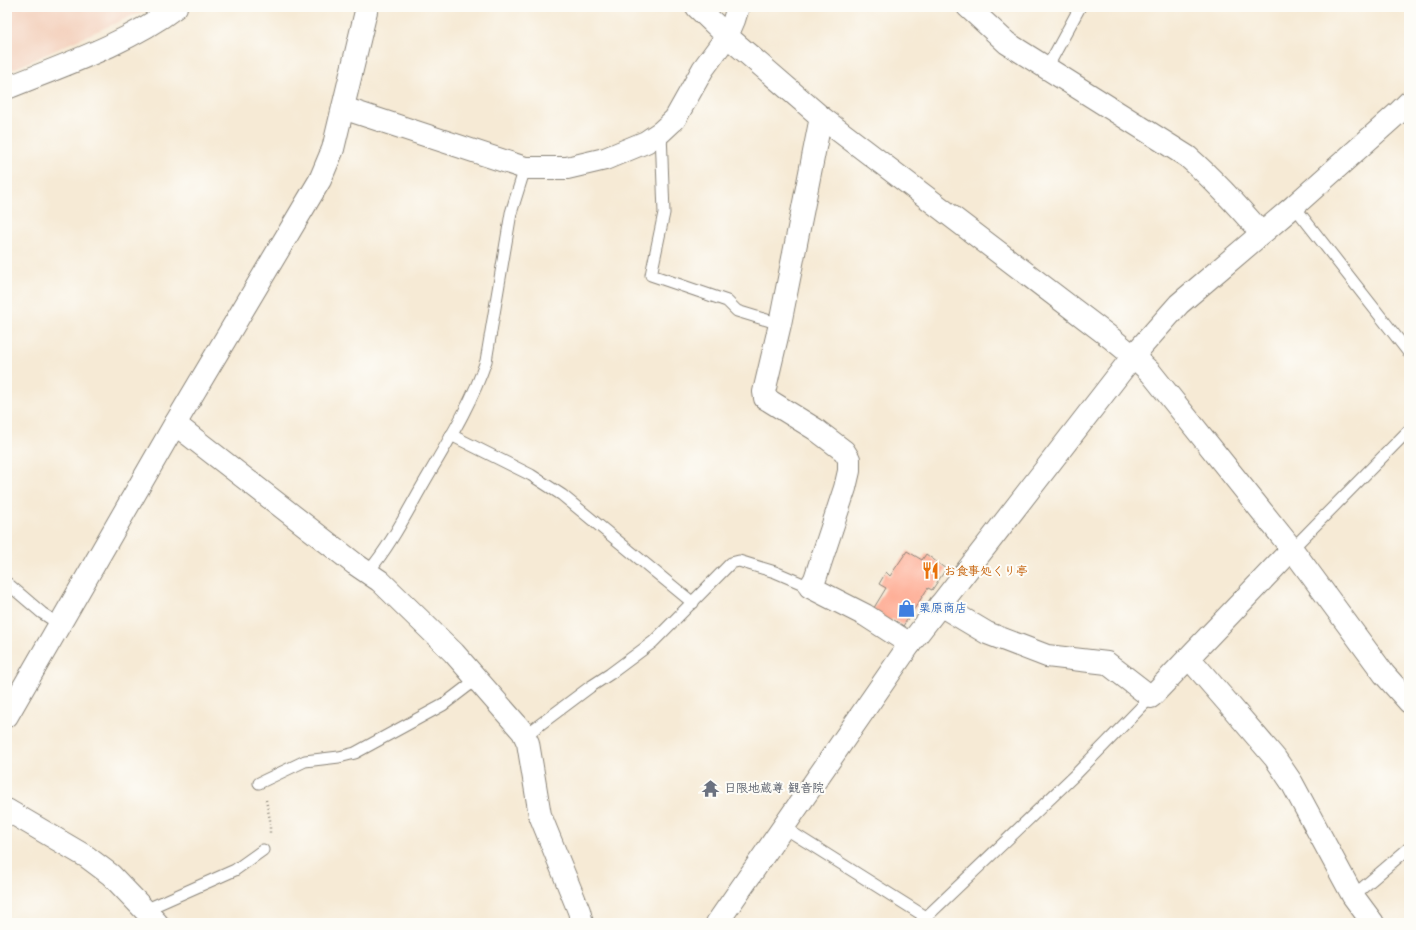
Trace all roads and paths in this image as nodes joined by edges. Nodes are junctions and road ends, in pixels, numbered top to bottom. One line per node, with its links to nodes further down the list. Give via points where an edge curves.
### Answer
1 (176, 7): 9 (street, via 161,19 111,45)
2 (367, 7): 11 (street)
3 (697, 7): 7 (street)
4 (738, 7): 7 (street)
5 (968, 7): 8 (street, via 1007,43)
6 (1080, 7): 8 (lane)
7 (727, 36): 12 (street); 13 (street, via 703,69 675,119)
8 (1046, 68): 16 (street, via 1188,157 1236,203)
9 (7, 88)
10 (1408, 105): 15 (street)
11 (343, 108): 14 (street); 20 (street, via 333,149 320,180)
12 (820, 117): 17 (street); 19 (street)
13 (661, 132): 14 (street, via 646,142 604,159 567,168); 17 (lane, via 664,214 651,275 726,301 737,311)
14 (525, 168): 22 (lane, via 511,213 486,361)
15 (1294, 206): 16 (street); 18 (lane)
16 (1261, 233): 19 (street, via 1179,304)
17 (780, 324): 26 (street, via 764,392 765,398 815,429 844,451 849,459 845,488 815,579)
18 (1409, 353)
19 (1133, 356): 23 (street, via 1151,373); 28 (street)
20 (175, 424): 24 (street); 29 (street)
21 (1409, 430): 23 (lane)
22 (451, 435): 24 (lane, via 380,558); 27 (lane, via 531,475 562,495)
23 (1292, 549): 31 (street); 34 (street, via 1384,674)
24 (368, 572): 32 (street, via 454,653)
25 (7, 583): 29 (lane)
26 (810, 587): 27 (lane, via 775,572 739,561 731,564); 30 (street, via 865,616)
27 (692, 603): 36 (lane, via 653,642)
28 (940, 605): 30 (street); 33 (street, via 987,633 1047,656 1108,663)
29 (59, 624): 35 (street)
30 (910, 644): 39 (street)
31 (1188, 658): 33 (street); 42 (street, via 1275,758 1292,783)
32 (477, 679): 36 (street); 37 (lane, via 443,705 355,753 305,761)
33 (1151, 697): 44 (lane, via 1077,773)
34 (1409, 702)
35 (7, 716)
36 (526, 735): 45 (street, via 540,815)
37 (259, 783): 41 (path, via 270,820 268,843)
38 (7, 810): 43 (street, via 87,857 111,875)
39 (783, 827): 44 (lane); 46 (street)
40 (1409, 848): 42 (lane)
41 (263, 850): 43 (lane, via 235,870)
42 (1353, 896): 47 (street)
43 (151, 916)
44 (923, 920)
45 (582, 923)
46 (717, 923)
47 (1373, 923)

